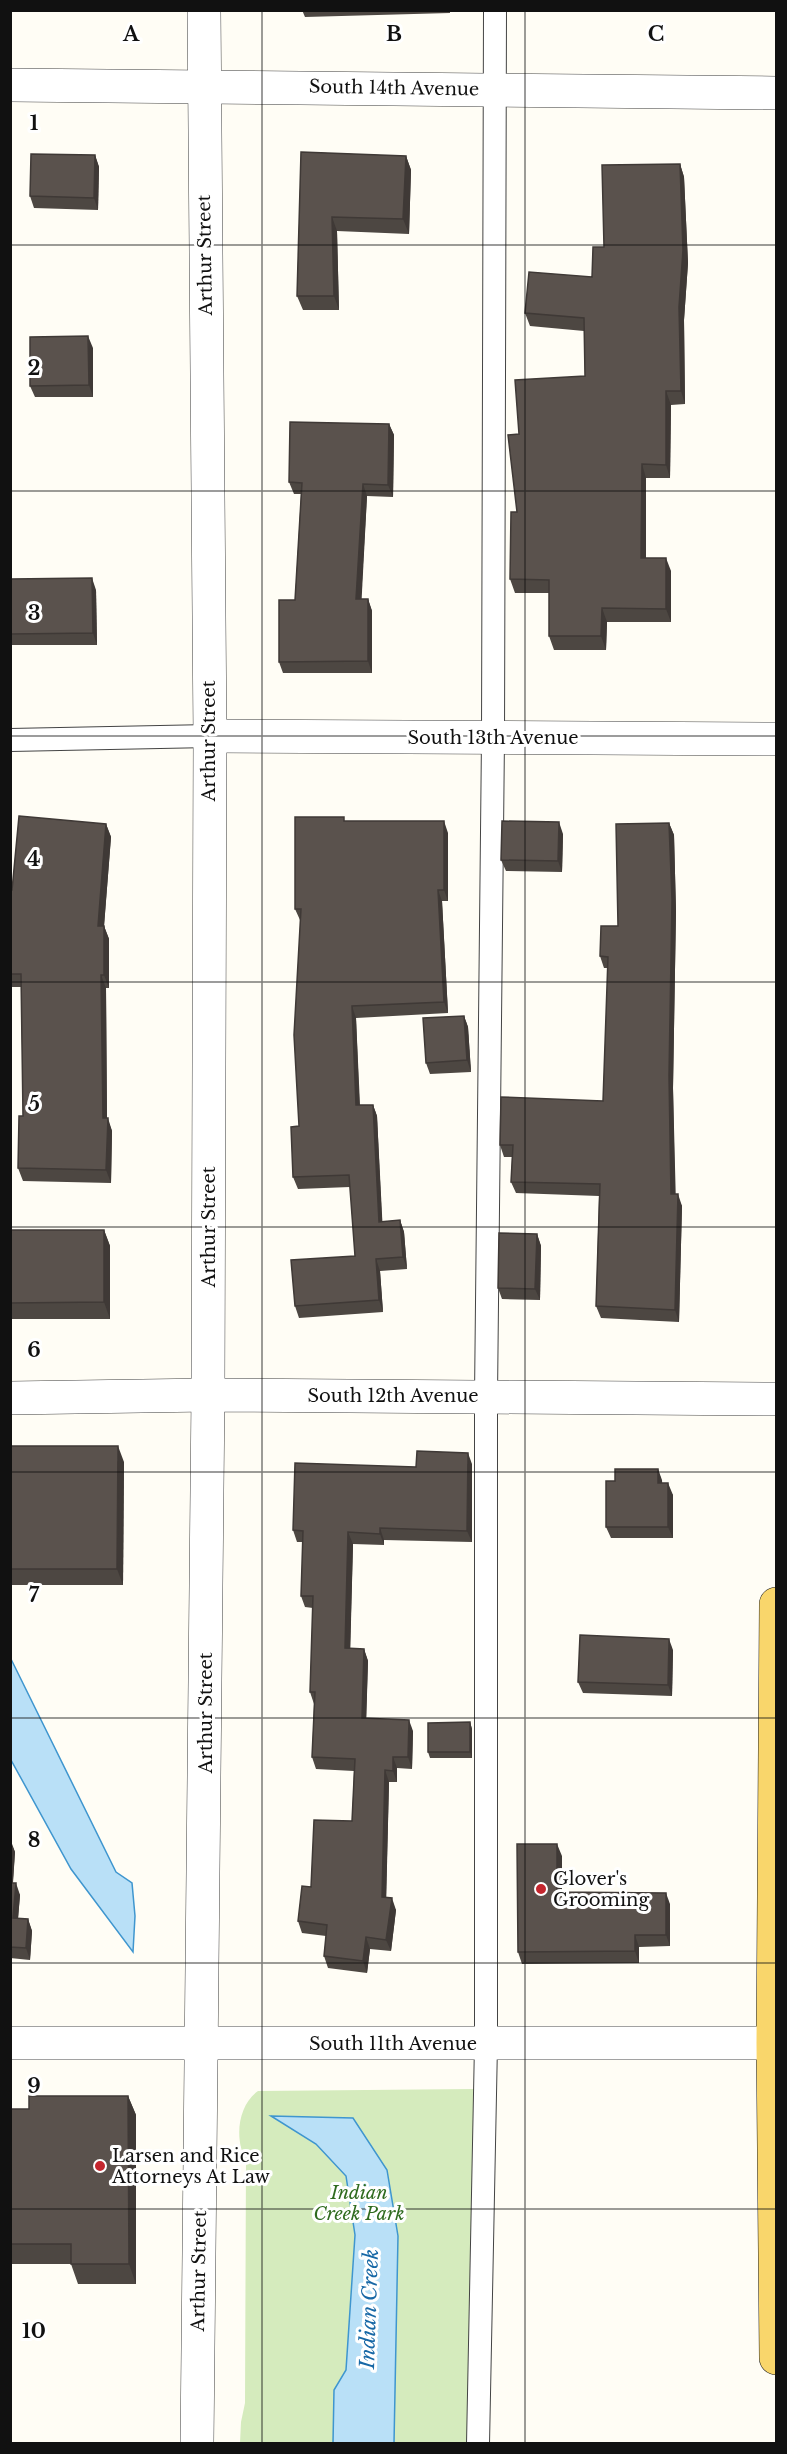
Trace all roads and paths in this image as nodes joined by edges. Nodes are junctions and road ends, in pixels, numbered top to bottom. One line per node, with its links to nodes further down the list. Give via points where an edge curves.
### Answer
1 (204, 10): 4 (street, Arthur Street)
2 (495, 10): 5 (lane)
3 (10, 85): 4 (street, South 14th Avenue)
4 (203, 85): 5 (street, South 14th Avenue); 7 (street, Arthur Street)
5 (495, 89): 6 (street, South 14th Avenue); 8 (lane)
6 (777, 93)
7 (210, 736): 8 (street, South 13th Avenue); 10 (lane); 11 (street, Arthur Street)
8 (493, 738): 9 (street, South 13th Avenue); 12 (lane)
9 (777, 739)
10 (10, 740)
11 (208, 1395): 12 (street, South 12th Avenue); 13 (street, South 12th Avenue); 20 (street, Arthur Street)
12 (486, 1397): 14 (street, South 12th Avenue); 19 (lane)
13 (10, 1398)
14 (777, 1399)
15 (777, 1604): 16 (main road)
16 (776, 1743): 18 (main road)
17 (10, 2043): 20 (street, South 11th Avenue)
18 (775, 2043): 19 (street, South 11th Avenue); 21 (main road)
19 (486, 2044): 20 (street, South 11th Avenue); 23 (lane)
20 (203, 2045): 22 (street, Arthur Street)
21 (777, 2358)
22 (196, 2444)
23 (478, 2444)

